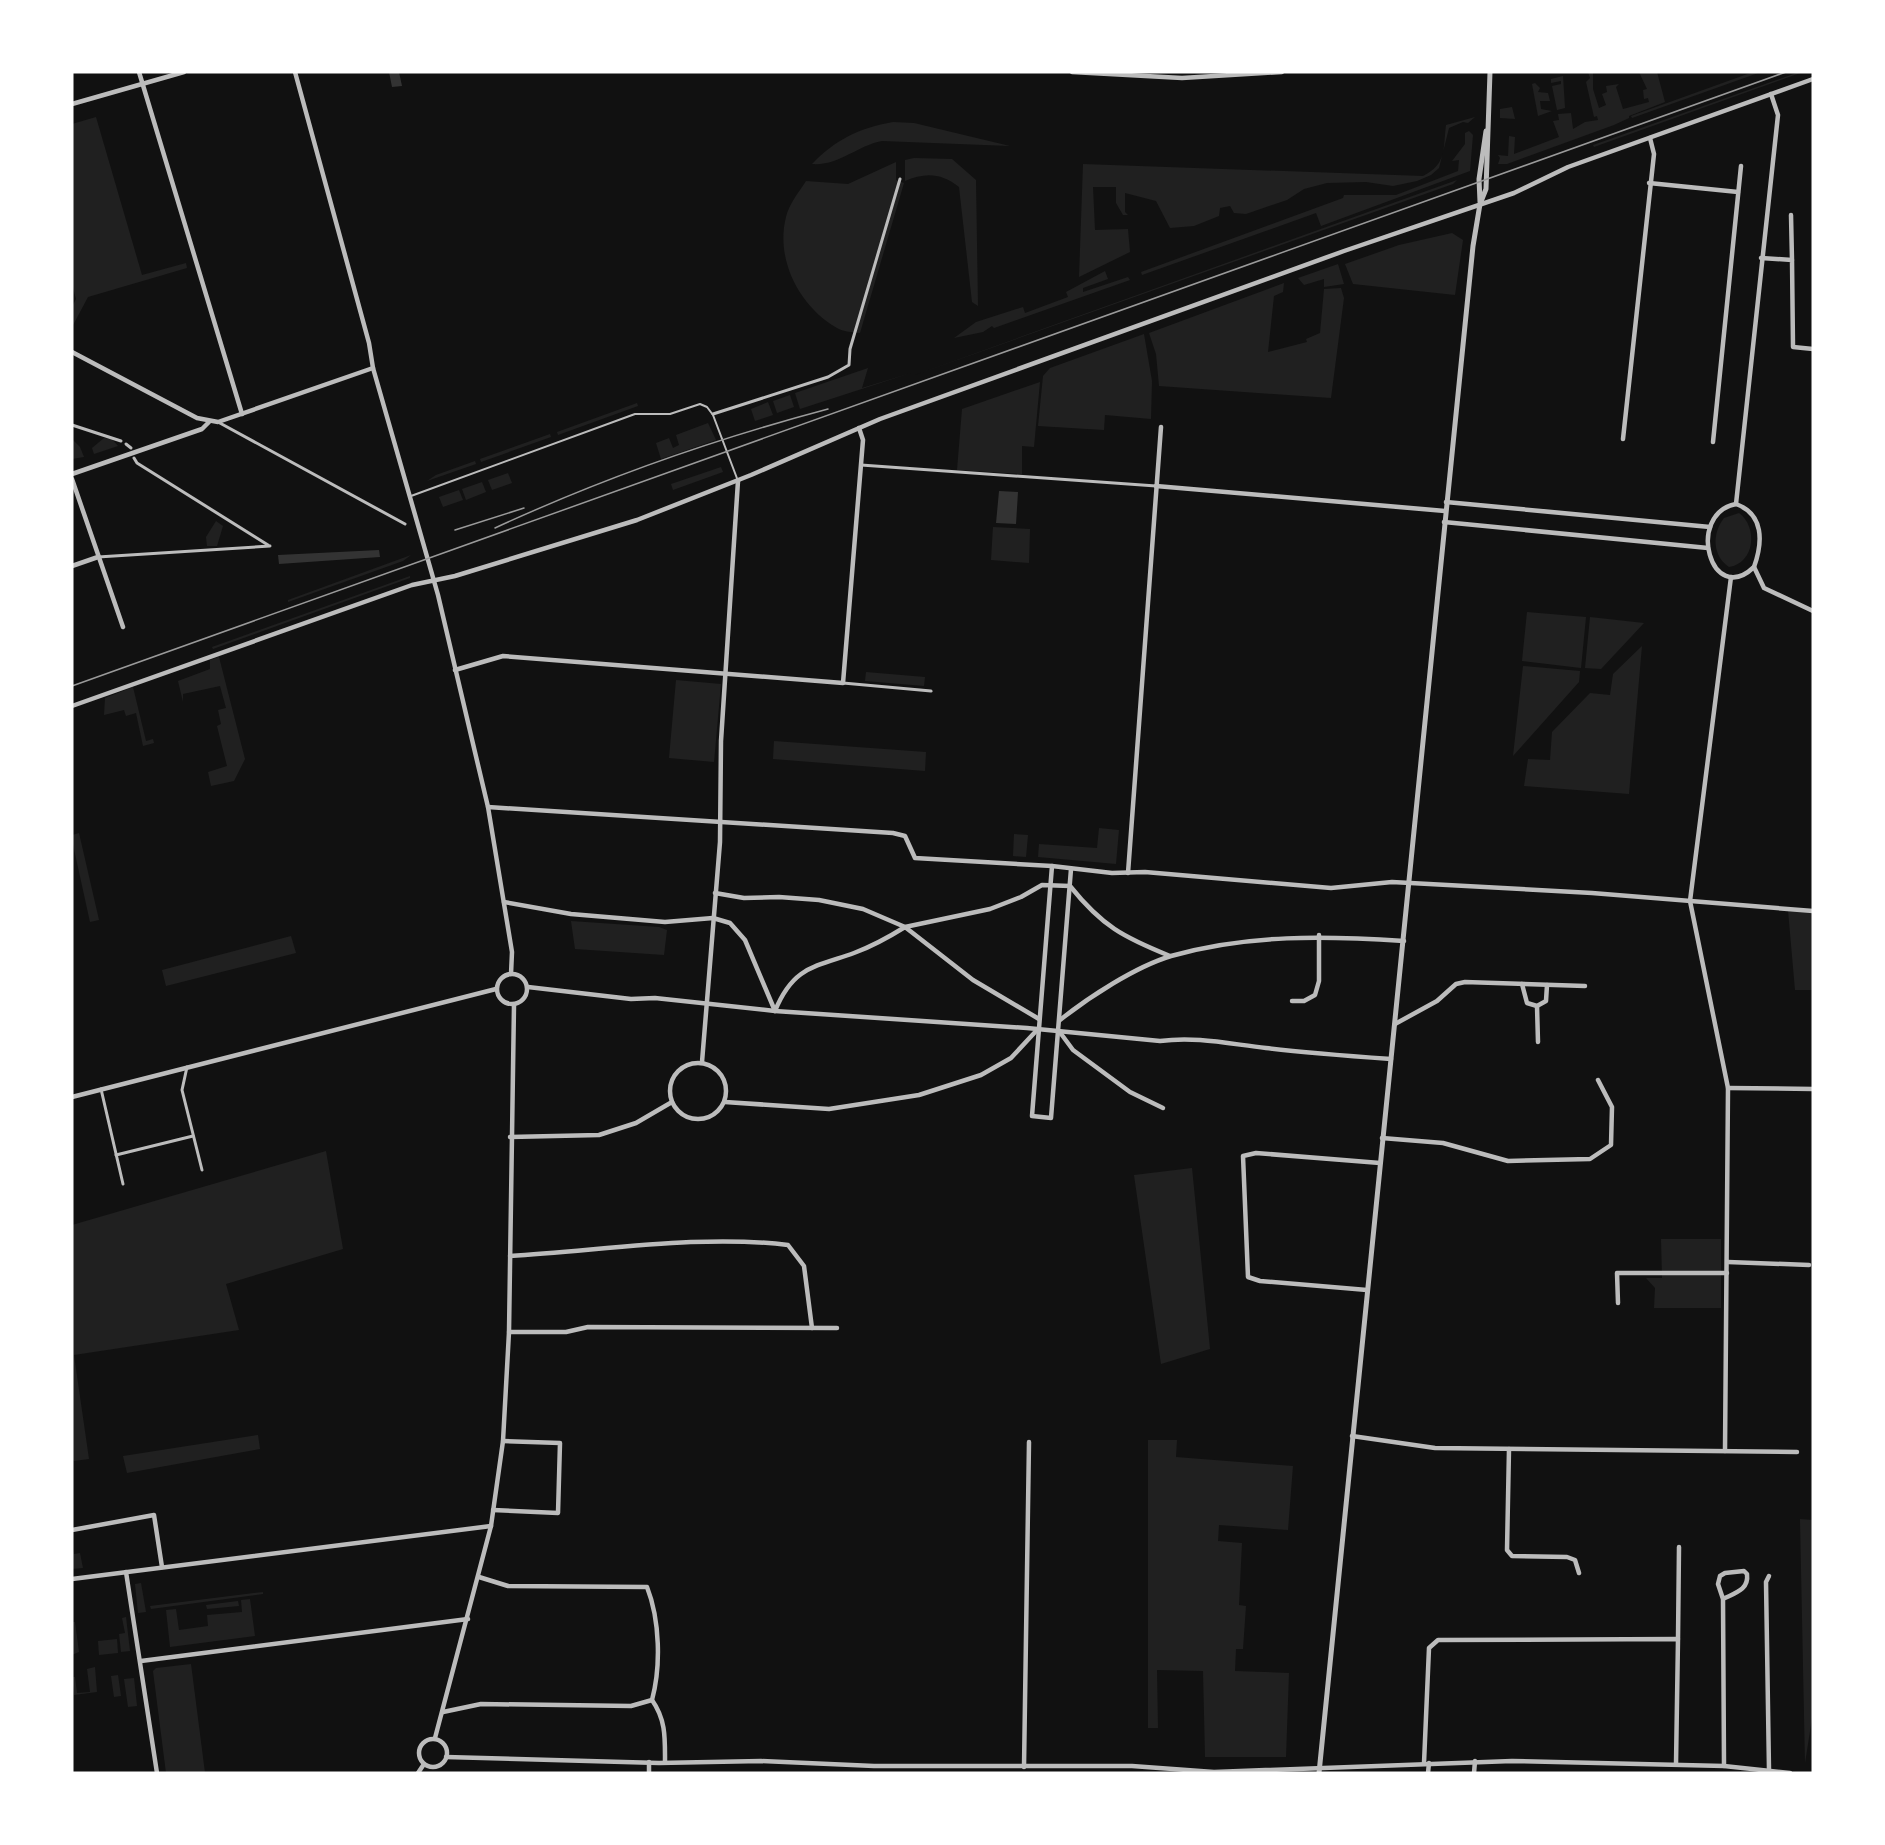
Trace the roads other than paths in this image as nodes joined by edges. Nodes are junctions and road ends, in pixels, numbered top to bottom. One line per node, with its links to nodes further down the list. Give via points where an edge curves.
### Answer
1 (139, 72): 8 (street)
2 (184, 72): 8 (street)
3 (295, 72): 22 (street)
4 (1072, 72): 5 (street, via 1182,78)
5 (1282, 72)
6 (1490, 72): 16 (street)
7 (1813, 79): 9 (street)
8 (142, 83): 10 (street); 23 (street)
9 (1771, 94): 11 (street); 18 (street, via 1778,115)
10 (72, 104)
11 (1650, 138): 14 (street, via 1654,154); 16 (street)
12 (1741, 166): 15 (street)
13 (900, 179): 24 (street, via 850,349 849,365 828,377)
14 (1649, 183): 15 (street); 30 (street)
15 (1738, 192): 32 (street)
16 (1480, 204): 28 (street); 42 (street)
17 (1791, 214): 19 (street)
18 (1761, 258): 19 (street); 43 (street)
19 (1792, 260): 20 (street, via 1793,347)
20 (1813, 349)
21 (72, 352): 25 (street)
22 (373, 368): 23 (street); 41 (street)
23 (242, 414): 26 (street)
24 (713, 414): 39 (lane); 41 (lane, via 700,405 670,414 635,414)
25 (209, 422): 26 (street); 37 (street, via 202,429)
26 (218, 423): 46 (street)
27 (72, 425): 31 (street)
28 (859, 428): 36 (street); 39 (street)
29 (1161, 428): 40 (street)
30 (1623, 439)
31 (121, 441)
32 (1713, 442)
33 (126, 444): 34 (street)
34 (131, 448)
35 (134, 458): 49 (street, via 137,464 270,546)
36 (860, 465): 40 (street); 58 (street)
37 (72, 474)
38 (72, 479): 49 (street)
39 (738, 481): 53 (street, via 609,530); 57 (street)
40 (1156, 486): 44 (street); 65 (street)
41 (408, 496): 53 (street)
42 (1446, 502): 44 (street); 47 (street)
43 (1736, 504): 47 (street, via 1721,511); 51 (street, via 1745,507 1759,526 1760,546)
44 (1445, 511): 45 (street)
45 (1444, 522): 48 (street); 66 (street)
46 (405, 524)
47 (1710, 527): 48 (street)
48 (1708, 548): 52 (street, via 1716,568)
49 (99, 557): 50 (street); 55 (street)
50 (72, 566)
51 (1754, 567): 52 (street); 54 (street, via 1764,588)
52 (1731, 577): 70 (street)
53 (434, 581): 56 (street); 60 (street, via 412,585)
54 (1813, 611)
55 (123, 627)
56 (455, 670): 57 (street, via 503,656); 61 (street)
57 (725, 674): 58 (street); 62 (street)
58 (843, 683): 59 (street)
59 (931, 691)
60 (72, 706)
61 (488, 807): 62 (street); 71 (street)
62 (719, 823): 63 (street, via 893,833 905,836 915,858); 69 (street)
63 (1052, 866): 64 (street); 67 (street)
64 (1071, 869): 65 (street); 68 (street)
65 (1128, 873): 66 (street, via 1331,888)
66 (1410, 883): 70 (street); 76 (street)
67 (1049, 884): 68 (street); 74 (street, via 990,909); 89 (street)
68 (1070, 886): 77 (street, via 1092,914 1124,937); 90 (street)
69 (715, 893): 73 (street); 74 (street, via 744,898 819,900 863,909)
70 (1690, 901): 72 (street); 100 (street)
71 (504, 902): 73 (street, via 571,914 665,922); 78 (street, via 512,952)
72 (1813, 911)
73 (713, 918): 85 (street); 88 (street, via 730,923 744,940)
74 (905, 927): 88 (street, via 875,944 796,975); 89 (street, via 974,980)
75 (1319, 935): 76 (street); 77 (street, via 1251,941); 84 (street, via 1319,981 1315,995 1304,1001)
76 (1404, 941): 91 (street)
77 (1170, 956): 90 (street, via 1102,990)
78 (511, 974): 82 (street, via 520,976); 83 (street, via 502,977)
79 (1522, 984): 80 (street); 87 (street, via 1527,1003); 91 (street, via 1456,984 1437,1001)
80 (1547, 985): 81 (street); 87 (street, via 1546,1001)
81 (1585, 986)
82 (528, 987): 85 (street); 86 (street, via 526,997)
83 (496, 988): 86 (street, via 502,1001); 97 (street)
84 (1292, 1001)
85 (706, 1004): 88 (street); 96 (street)
86 (514, 1005): 107 (street)
87 (1537, 1006): 94 (street)
88 (775, 1011): 92 (street)
89 (1039, 1019): 92 (street)
90 (1059, 1020): 93 (street)
91 (1395, 1024): 95 (street)
92 (1038, 1029): 93 (street); 93 (street, via 1032,1116 1051,1118); 104 (street, via 1011,1058 981,1075 919,1095 830,1109)
93 (1059, 1031): 95 (street, via 1160,1041 1179,1038 1243,1043 1287,1051); 105 (street, via 1072,1050 1130,1092)
94 (1538, 1042)
95 (1391, 1059): 108 (street)
96 (702, 1062): 103 (street, via 677,1072 670,1090); 104 (street, via 721,1075 727,1093)
97 (187, 1067): 99 (street); 106 (street, via 182,1090)
98 (1598, 1080): 108 (street, via 1612,1107 1611,1145 1590,1159 1508,1161 1443,1143)
99 (101, 1089): 102 (street); 109 (street)
100 (1728, 1089): 101 (street); 114 (street)
101 (1813, 1089)
102 (72, 1096)
103 (672, 1102): 104 (street, via 681,1114 698,1120 716,1113); 107 (street, via 636,1123 599,1135)
104 (725, 1102)
105 (1163, 1108)
106 (193, 1136): 109 (street); 111 (street)
107 (510, 1137): 113 (street)
108 (1382, 1138): 110 (street)
109 (116, 1155): 112 (street)
110 (1380, 1163): 117 (street); 117 (street, via 1256,1153 1243,1156 1248,1277)
111 (202, 1170)
112 (123, 1184)
113 (510, 1256): 119 (street, via 709,1242 788,1245 804,1266); 121 (street)
114 (1728, 1262): 115 (street); 116 (street)
115 (1809, 1265)
116 (1727, 1273): 118 (street, via 1617,1274); 126 (street)
117 (1367, 1290): 122 (street)
118 (1618, 1303)
119 (812, 1328): 120 (street); 121 (street, via 588,1327 566,1332)
120 (837, 1328)
121 (509, 1332): 123 (street)
122 (1352, 1436): 125 (street, via 1435,1448); 156 (street)
123 (503, 1441): 128 (street); 128 (street, via 560,1443 558,1513)
124 (1029, 1442): 154 (street)
125 (1509, 1449): 126 (street); 134 (street, via 1507,1550 1512,1556 1568,1557 1575,1560)
126 (1725, 1451): 127 (street)
127 (1797, 1452)
128 (493, 1510): 129 (street)
129 (491, 1526): 132 (street); 136 (street)
130 (72, 1530): 132 (street, via 154,1515)
131 (1680, 1547): 140 (street)
132 (162, 1567): 133 (street)
133 (126, 1572): 137 (street); 141 (street)
134 (1579, 1573)
135 (1769, 1576): 155 (street)
136 (479, 1577): 139 (street); 142 (street, via 508,1586 647,1587 654,1603 657,1678)
137 (72, 1579)
138 (1723, 1599): 138 (street, via 1718,1584 1720,1576 1744,1571 1747,1584); 153 (street)
139 (468, 1619): 141 (street); 143 (street)
140 (1678, 1639): 149 (street, via 1438,1640 1429,1648); 151 (street)
141 (141, 1661): 157 (street)
142 (652, 1700): 143 (street, via 631,1706 481,1704); 148 (street, via 664,1723)
143 (442, 1712): 144 (street)
144 (435, 1738): 145 (street, via 446,1747); 150 (street, via 420,1746 418,1753)
145 (447, 1757): 147 (street); 150 (street, via 437,1766)
146 (1476, 1761): 149 (street); 151 (street); 162 (street)
147 (649, 1762): 148 (street); 159 (street)
148 (665, 1762): 152 (street)
149 (1427, 1763): 156 (street); 161 (street)
150 (423, 1764): 158 (street)
151 (1676, 1764): 153 (street)
152 (861, 1766): 154 (street); 160 (street)
153 (1724, 1766): 155 (street)
154 (1024, 1767): 156 (street)
155 (1768, 1770): 163 (street)
156 (1319, 1772)
157 (157, 1773)
158 (418, 1773)
159 (648, 1773)
160 (860, 1773)
161 (1428, 1773)
162 (1474, 1773)
163 (1790, 1773)

